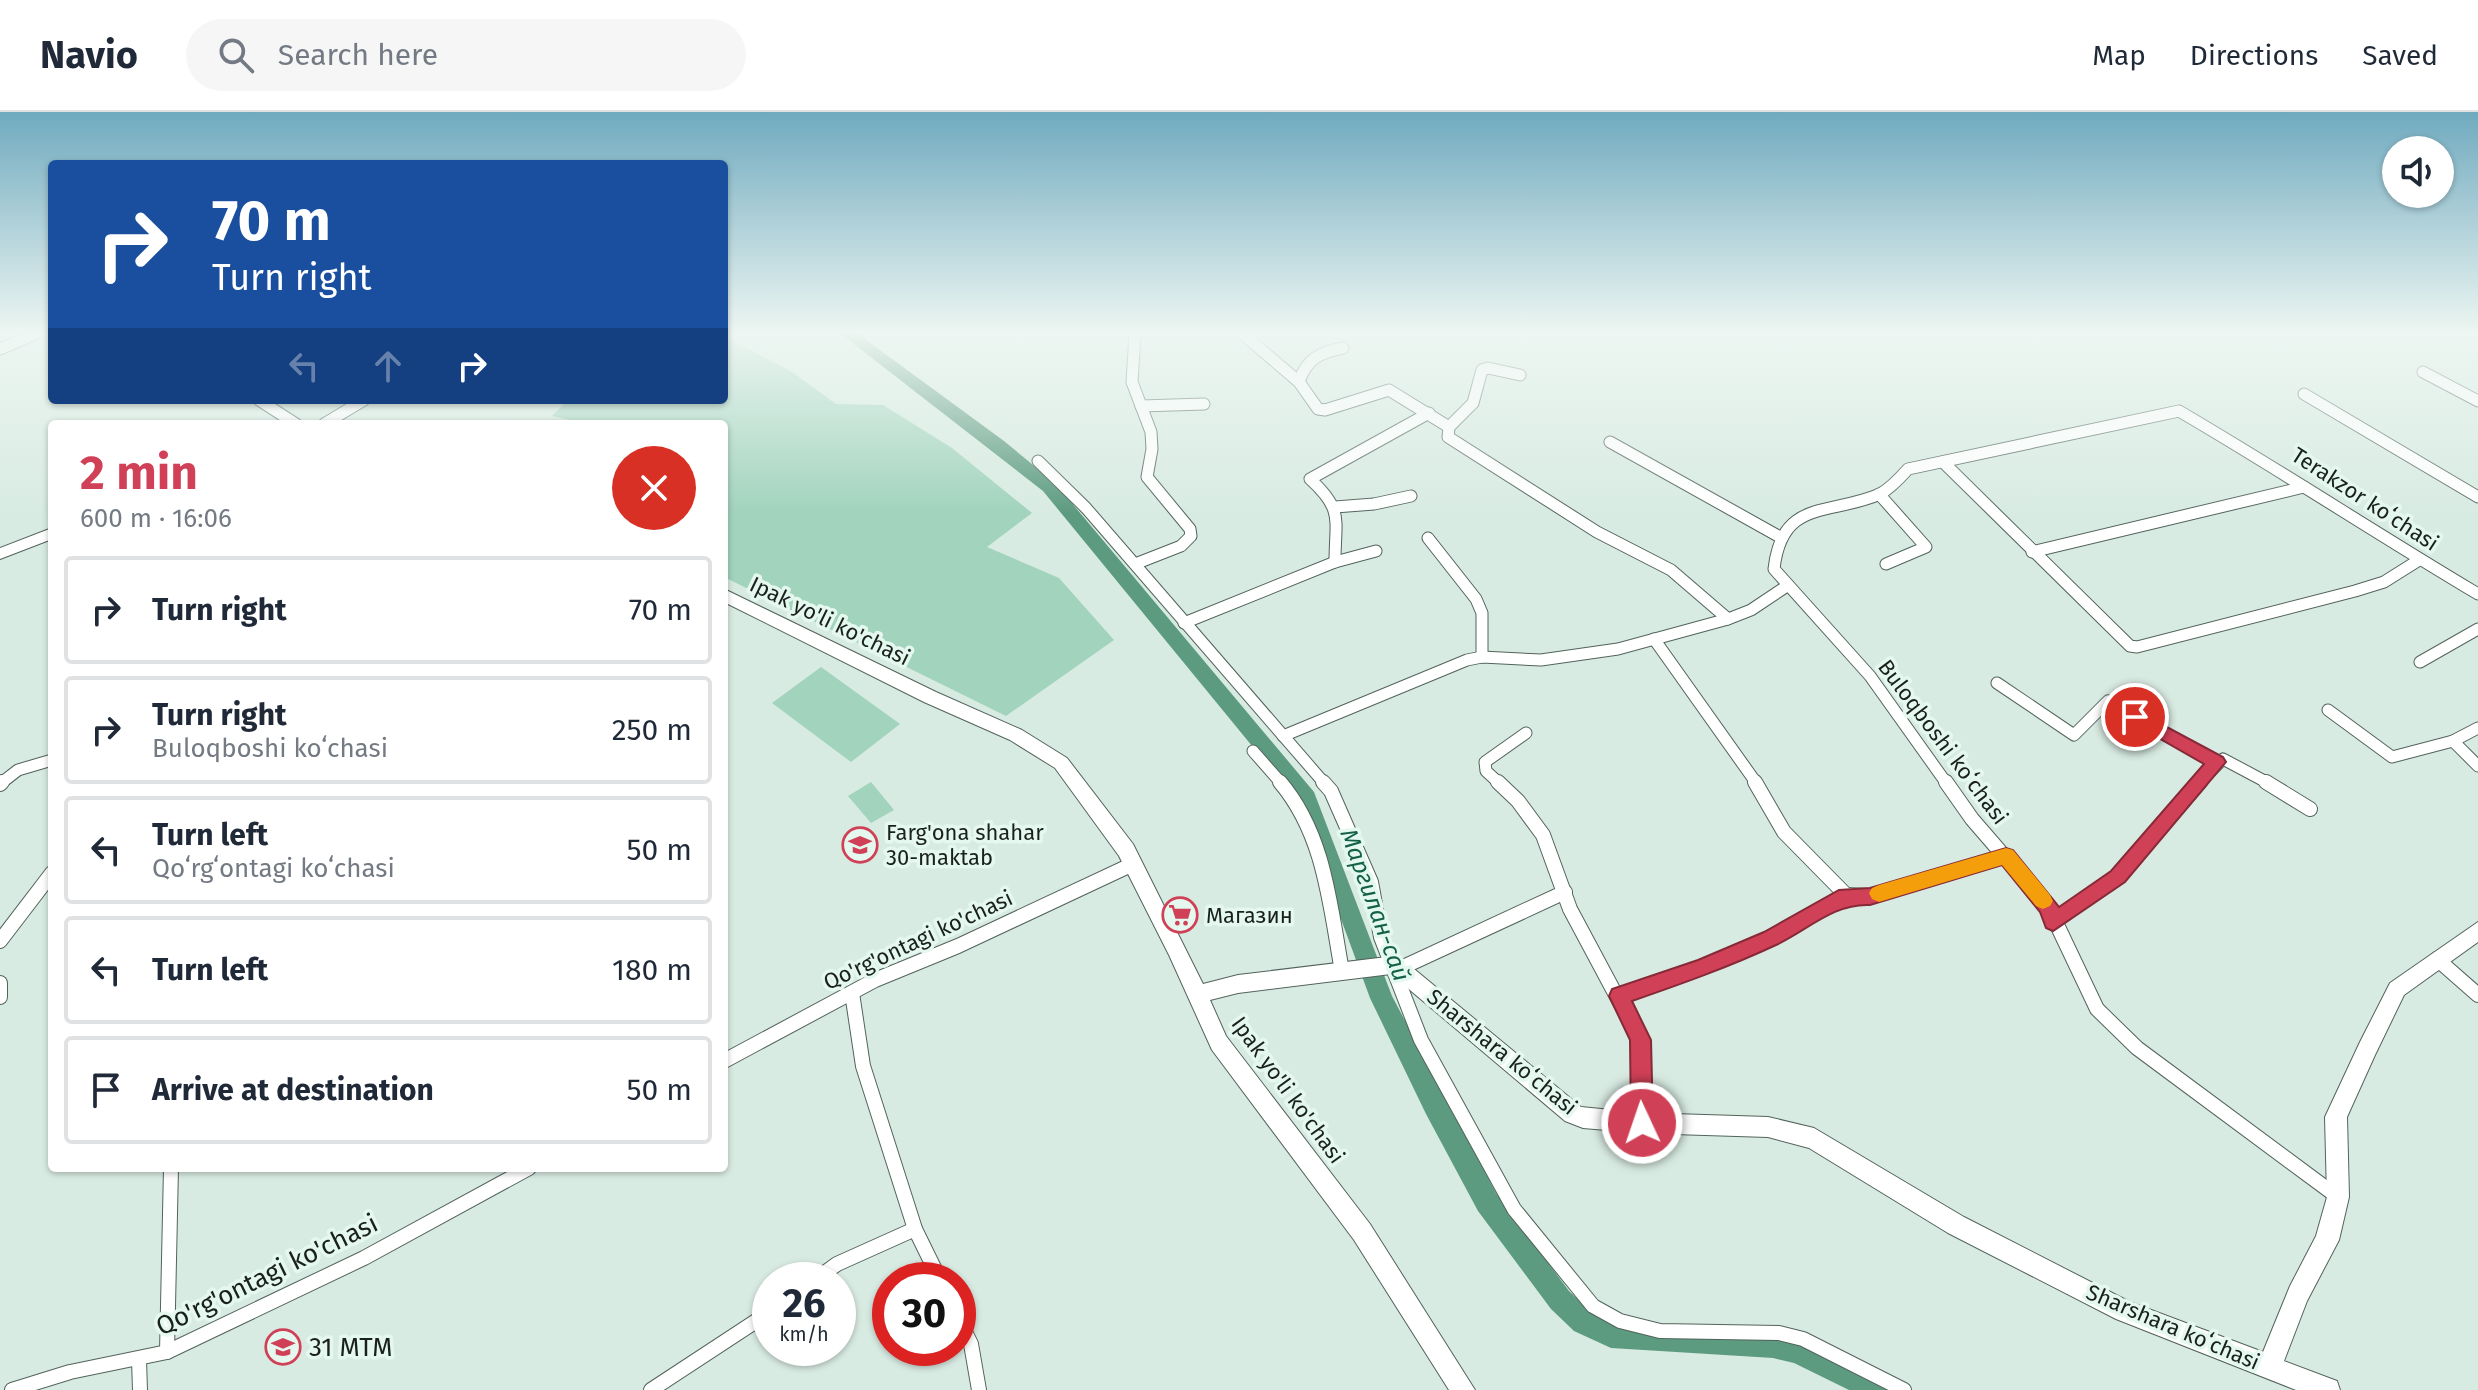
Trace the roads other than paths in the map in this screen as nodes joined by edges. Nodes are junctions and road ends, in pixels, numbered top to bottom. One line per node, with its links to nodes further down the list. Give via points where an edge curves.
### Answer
1 (1135, 394): 10 (street)
2 (1307, 394): 3 (street, via 1325,410)
3 (1377, 394)
4 (1395, 394): 11 (street)
5 (1477, 394): 14 (street, via 1469,413)
6 (2304, 394): 21 (street)
7 (265, 404): 12 (street)
8 (357, 404): 13 (street)
9 (1204, 404): 10 (street)
10 (1141, 406): 31 (street, via 1151,432 1147,477 1191,536 1181,546)
11 (1429, 413): 14 (street); 22 (street, via 1313,476 1312,482)
12 (290, 420)
13 (331, 420)
14 (1449, 427): 36 (street, via 1448,437 1597,532 1671,570)
15 (1610, 442): 24 (street)
16 (1038, 461): 31 (street, Sharshara koʻchasi)
17 (1944, 463): 18 (street, Terakzor koʻchasi, via 2179,411); 19 (street, Terakzor koʻchasi, via 1908,469); 27 (street)
18 (2304, 487): 27 (street); 29 (street, Terakzor koʻchasi)
19 (1879, 494): 24 (street, via 1813,510 1795,519); 32 (street, via 1926,547)
20 (1411, 496): 22 (street)
21 (2478, 497)
22 (1335, 507): 30 (street)
23 (48, 535): 28 (street)
24 (1780, 537): 33 (street, Buloqboshi koʻchasi, via 1774,569)
25 (1428, 538): 40 (street, via 1476,599 1482,613)
26 (1376, 551): 30 (street)
27 (2032, 552): 29 (street, via 2125,643 2137,647 2355,591 2384,582)
28 (0, 554)
29 (2419, 560): 34 (street, Terakzor koʻchasi)
30 (1335, 562): 37 (street)
31 (1135, 564): 37 (street, Sharshara koʻchasi)
32 (1886, 564)
33 (1787, 586): 36 (street); 54 (street, Buloqboshi koʻchasi, via 1870,676 1972,819)
34 (2478, 594)
35 (728, 597): 55 (street, Ipak yo'li ko'chasi, via 1016,735 1061,763)
36 (1728, 619): 39 (street)
37 (1184, 623): 46 (street, Sharshara koʻchasi)
38 (2478, 629): 41 (street)
39 (1654, 639): 40 (street, via 1553,659); 58 (street, via 1768,800 1784,832)
40 (1482, 657): 46 (street)
41 (2420, 662)
42 (1997, 683): 50 (street, via 2074,735 2108,701)
43 (2328, 710): 47 (street, via 2392,757)
44 (2478, 728): 47 (street)
45 (1526, 733): 57 (street, via 1485,762 1486,771 1543,835)
46 (1283, 736): 63 (street, Sharshara koʻchasi, via 1331,791 1371,882 1381,937)
47 (2453, 741): 51 (street)
48 (1253, 751): 64 (street, via 1305,821)
49 (48, 761): 52 (street, via 18,770)
50 (2217, 762): 53 (street, via 2229,760); 59 (street, via 2118,877)
51 (2478, 766)
52 (0, 784)
53 (2310, 809)
54 (2006, 856): 58 (street, via 1870,896); 59 (street, Buloqboshi koʻchasi, via 2049,908)
55 (1133, 864): 66 (street, Qo'rg'ontagi ko'chasi); 67 (street, Ipak yo'li ko'chasi)
56 (48, 878): 61 (street)
57 (1565, 892): 63 (street); 69 (street)
58 (1846, 895): 69 (street, via 1771,938)
59 (2053, 922): 75 (street, Buloqboshi koʻchasi, via 2097,1009 2137,1048)
60 (2478, 931): 62 (street)
61 (0, 941)
62 (2437, 959): 68 (street); 75 (street, via 2397,989 2336,1117)
63 (1395, 966): 64 (street); 72 (street, Sharshara koʻchasi, via 1573,1114); 89 (street, via 1396,981 1421,1040 1514,1209 1593,1306 1620,1321 1660,1331 1779,1333 1803,1339)
64 (1342, 971): 67 (street)
65 (0, 983): 70 (street)
66 (852, 993): 71 (street, Qo'rg'ontagi ko'chasi); 76 (street, via 863,1066)
67 (1198, 994): 88 (street, Ipak yo'li ko'chasi, via 1219,1043 1353,1219)
68 (2478, 995)
69 (1620, 996): 72 (street, via 1640,1040)
70 (0, 997)
71 (728, 1057)
72 (1642, 1123): 83 (street, Sharshara koʻchasi, via 1768,1127 1814,1139 1956,1225 2124,1311)
73 (171, 1172): 80 (street)
74 (522, 1172): 80 (street, Qo'rg'ontagi ko'chasi, via 364,1258)
75 (2338, 1197): 83 (street, via 2327,1240)
76 (915, 1229): 77 (street); 78 (street)
77 (841, 1262)
78 (931, 1262)
79 (752, 1324): 86 (street)
80 (167, 1352): 81 (street, Qo'rg'ontagi ko'chasi)
81 (139, 1360): 84 (street, Qo'rg'ontagi ko'chasi, via 70,1372); 85 (street)
82 (975, 1366): 87 (street)
83 (2269, 1367): 90 (street, Sharshara koʻchasi)
84 (12, 1390)
85 (140, 1390)
86 (651, 1390)
87 (979, 1390)
88 (1463, 1390)
89 (1904, 1390)
90 (2328, 1390)

